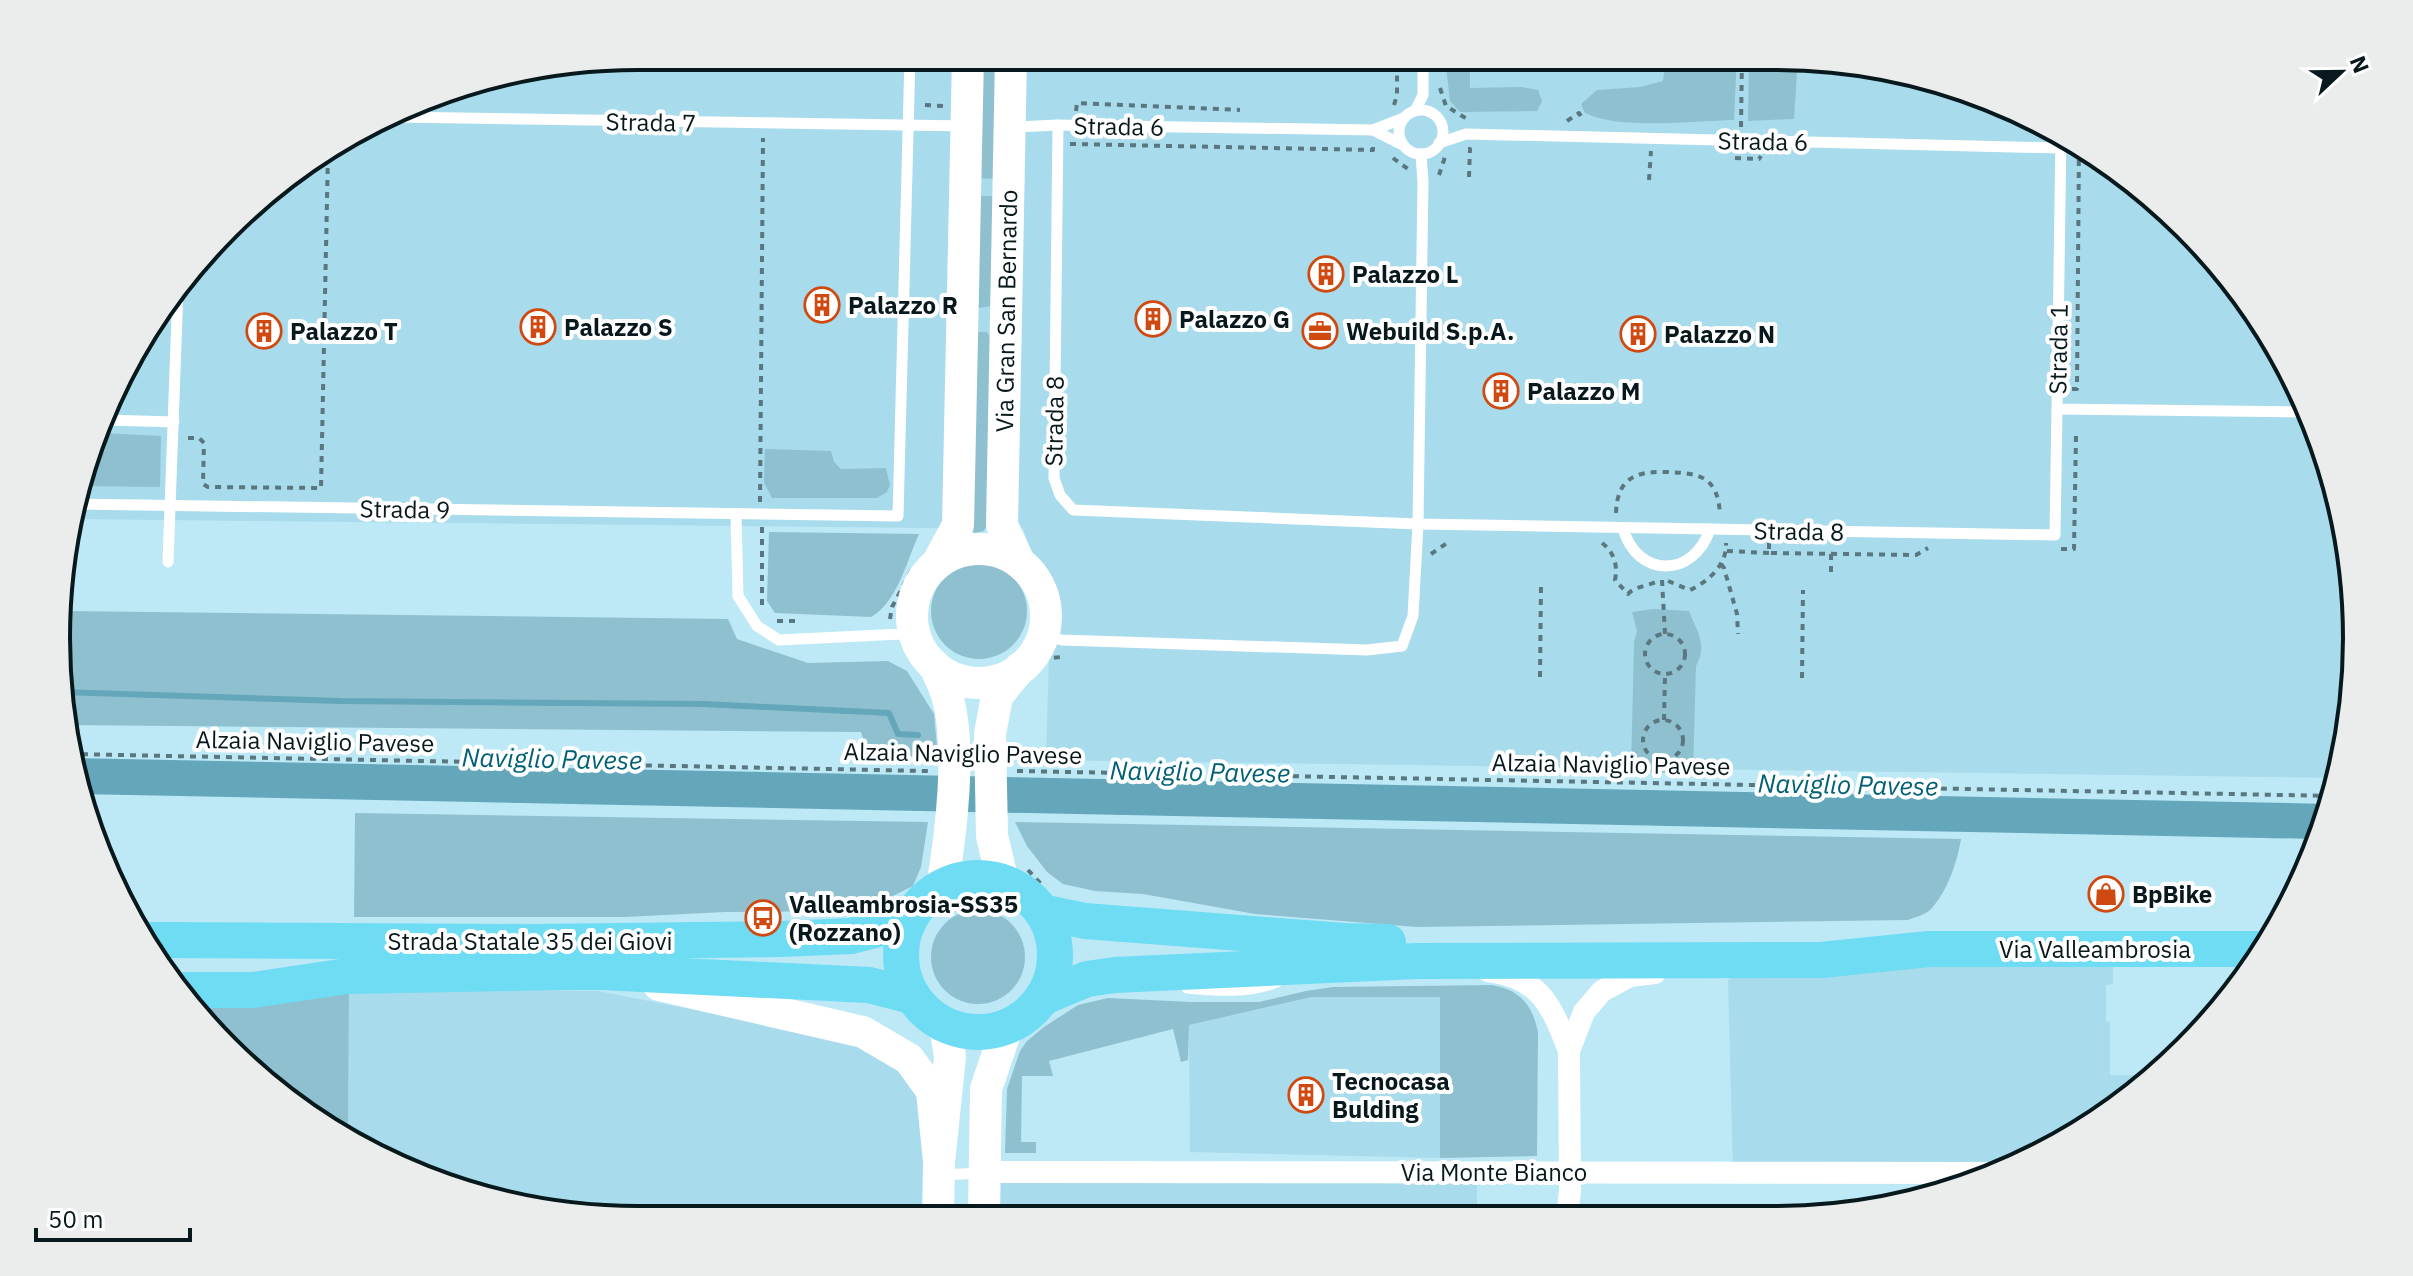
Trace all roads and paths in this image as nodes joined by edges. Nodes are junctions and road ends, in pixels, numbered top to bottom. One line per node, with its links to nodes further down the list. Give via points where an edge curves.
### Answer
1 (910, 70): 17 (lane)
2 (968, 70): 18 (main road, Via Gran San Bernardo)
3 (1011, 70): 19 (main road, Via Gran San Bernardo)
4 (1423, 70): 7 (lane)
5 (1742, 70): 23 (path)
6 (1438, 84): 12 (path, via 1446,106 1466,119)
7 (1423, 95): 8 (lane); 9 (lane)
8 (1415, 111): 9 (lane); 11 (lane)
9 (1429, 112): 13 (lane)
10 (412, 117): 17 (lane, Strada 7)
11 (1404, 118): 20 (lane, Strada 6); 25 (lane, via 1399,131)
12 (1480, 119)
13 (1440, 122): 21 (lane, Strada 6); 24 (lane)
14 (1557, 122): 15 (path, via 1579,113)
15 (1592, 123)
16 (1058, 125): 19 (lane, Strada 6); 20 (lane, Strada 6); 48 (lane, Strada 8, via 1054,478 1073,510)
17 (908, 126): 18 (lane, Strada 7); 46 (lane, Strada 9, via 898,516)
18 (966, 126): 57 (main road, Via Gran San Bernardo, via 958,525)
19 (1009, 127): 58 (main road, Via Gran San Bernardo, via 1002,525)
20 (1373, 130): 25 (lane, Strada 6)
21 (1466, 134): 23 (lane, Strada 6); 24 (lane, Strada 6); 27 (path)
22 (763, 138): 46 (path)
23 (1741, 140): 26 (lane, Strada 6)
24 (1439, 143): 28 (lane)
25 (1403, 145): 28 (lane)
26 (2060, 148): 34 (lane, Strada 1)
27 (1465, 149): 31 (path, via 1470,149); 32 (path, via 1447,154)
28 (1421, 154): 48 (lane)
29 (2079, 158): 34 (path, via 2077,389)
30 (328, 162): 39 (path, via 321,488 208,487 203,484 204,443)
31 (1469, 177)
32 (1439, 180)
33 (178, 306): 38 (lane)
34 (2057, 389): 35 (lane, Strada 1)
35 (2057, 409): 36 (lane, Strada 1); 51 (lane, Strada 8, via 2055,535)
36 (2296, 412)
37 (113, 420): 38 (lane)
38 (174, 422): 43 (lane)
39 (186, 438)
40 (1667, 472): 41 (path); 44 (path, via 1635,475 1619,496); 47 (path, via 1705,478 1714,489)
41 (1667, 479)
42 (86, 504): 43 (lane, Strada 9)
43 (171, 505): 45 (lane, Strada 9); 56 (lane)
44 (1616, 513)
45 (736, 515): 46 (lane, Strada 9); 70 (lane, via 738,596 757,626 779,640 901,634)
46 (762, 515): 64 (path)
47 (1720, 515)
48 (1418, 524): 49 (lane, Strada 8); 69 (lane, via 1413,616 1402,646 1367,650 1062,640)
49 (1435, 524): 50 (lane, Strada 8); 53 (path)
50 (1623, 528): 51 (lane, Strada 8); 60 (lane, via 1640,557)
51 (1710, 529): 60 (lane, via 1706,542 1687,562)
52 (1726, 551): 54 (path)
53 (1433, 553)
54 (1769, 553)
55 (1831, 554): 61 (path)
56 (168, 562)
57 (938, 562): 58 (main road, via 979,548); 70 (main road, via 914,597)
58 (1019, 562): 69 (main road, via 1042,595)
59 (1721, 564): 68 (path)
60 (1663, 566): 67 (path)
61 (1831, 572)
62 (1541, 585): 74 (path)
63 (1803, 590): 75 (path)
64 (762, 609)
65 (770, 621): 66 (path)
66 (801, 621)
67 (1665, 634): 73 (path, via 1678,639 1685,651 1682,664); 73 (path, via 1649,642 1645,654 1652,670)
68 (1738, 634)
69 (1043, 635): 72 (main road)
70 (916, 640): 71 (main road)
71 (935, 666): 72 (main road, via 962,681 982,683); 78 (main road, via 953,732)
72 (1020, 668): 79 (main road, via 997,696)
73 (1665, 674): 76 (path)
74 (1540, 677)
75 (1802, 678)
76 (1664, 720): 76 (path, via 1652,724 1643,740 1651,756 1663,760 1681,751 1683,737 1677,725)
77 (82, 754): 78 (path, Alzaia Naviglio Pavese)
78 (952, 772): 82 (main road)
79 (990, 773): 80 (path, Alzaia Naviglio Pavese); 81 (main road, via 992,836)
80 (2321, 796)
81 (1003, 882): 82 (main road, via 983,878); 83 (main road)
82 (942, 887): 84 (main road)
83 (1042, 912): 86 (main road, via 1085,921 1344,941 1846,940); 95 (main road, via 1055,954)
84 (909, 921): 85 (main road, Strada Statale 35 dei Giovi, via 851,936 781,939); 94 (main road, via 901,959)
85 (157, 940)
86 (1929, 949): 87 (main road, Via Valleambrosia); 88 (main road)
87 (2250, 949)
88 (1756, 961): 89 (main road); 98 (street, via 1630,976 1602,991 1584,1012)
89 (1371, 964): 95 (main road, via 1115,975 1087,979); 98 (street, via 1408,971 1484,970 1509,975 1548,1001)
90 (601, 972): 92 (main road); 94 (main road, via 869,985); 99 (main road, via 863,1032 909,1059 932,1091)
91 (179, 973): 92 (main road)
92 (347, 976): 93 (main road, via 253,990)
93 (192, 990)
94 (912, 996): 96 (main road)
95 (1044, 997): 97 (main road)
96 (945, 1025): 97 (main road, via 986,1033); 99 (main road, via 950,1057)
97 (1007, 1027): 100 (main road, via 986,1089)
98 (1569, 1051): 101 (street)
99 (939, 1168): 100 (lane); 103 (main road)
100 (985, 1172): 101 (street, Via Monte Bianco); 104 (main road)
101 (1568, 1172): 102 (street, Via Monte Bianco); 105 (street)
102 (1966, 1173)
103 (938, 1206)
104 (984, 1206)
105 (1568, 1206)

